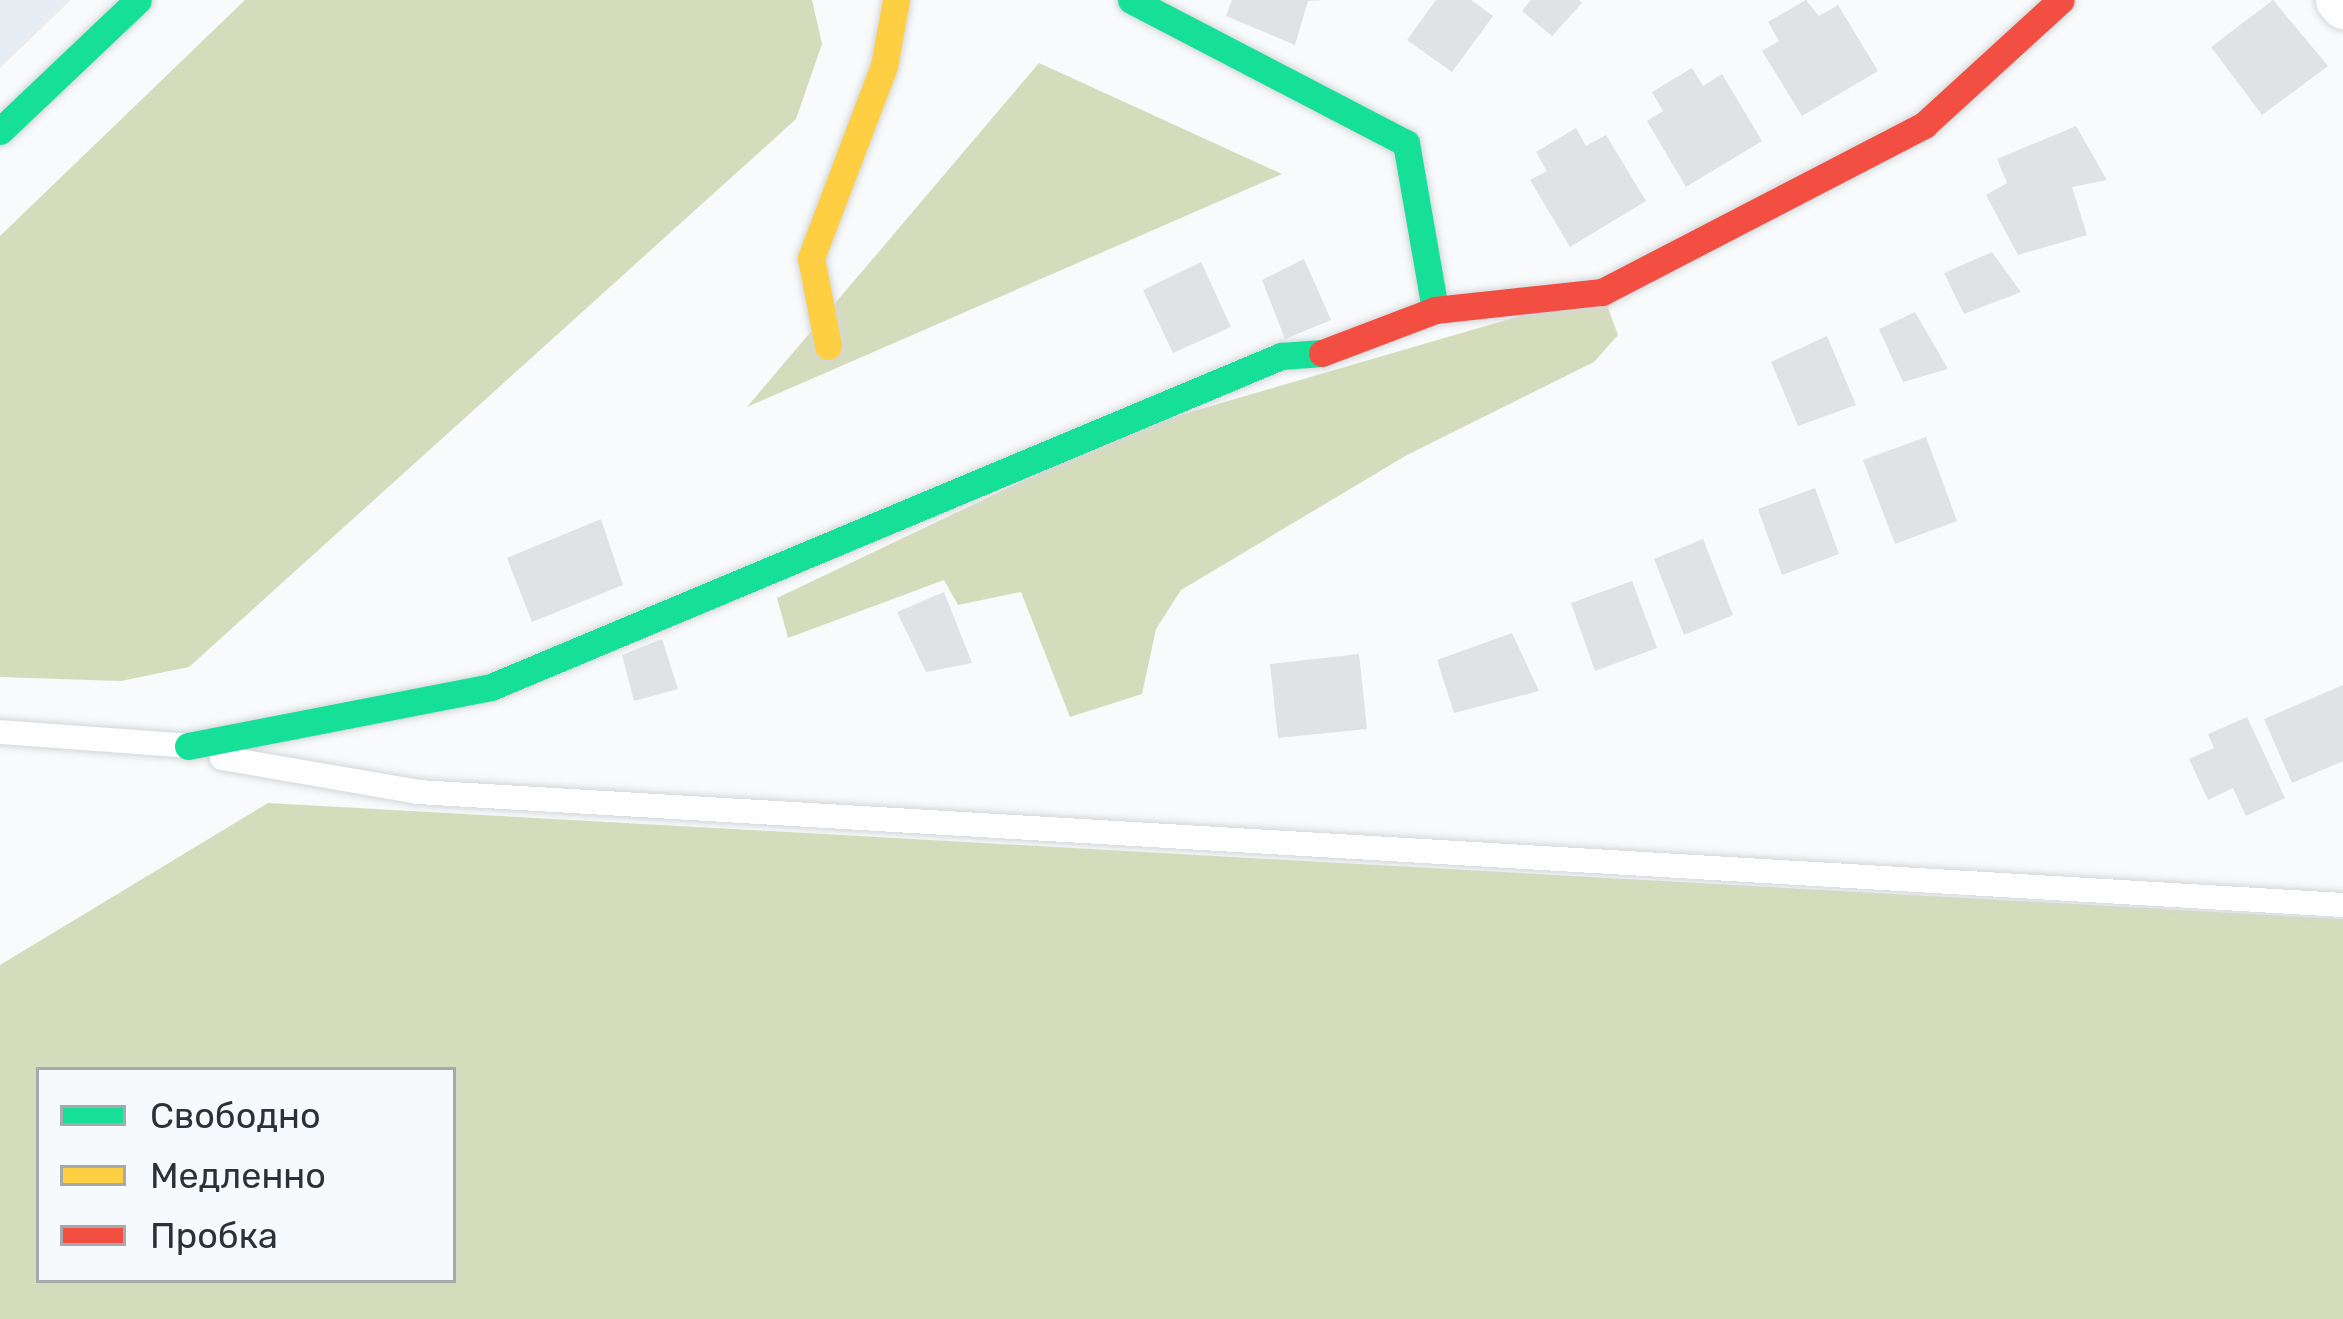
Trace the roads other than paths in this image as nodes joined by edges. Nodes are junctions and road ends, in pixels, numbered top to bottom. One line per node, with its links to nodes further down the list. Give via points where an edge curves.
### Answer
1 (138, 0): 5 (street)
2 (896, 0): 7 (street, via 884,66 811,258)
3 (1131, 0): 6 (street, via 1406,143)
4 (2061, 0): 6 (street, via 1924,124 1602,292)
5 (0, 131)
6 (1435, 310): 9 (street, via 1341,352 1281,356 491,686)
7 (828, 346)
8 (0, 732): 9 (lane)
9 (188, 746): 10 (lane, via 241,765 418,792)
10 (2343, 905)

